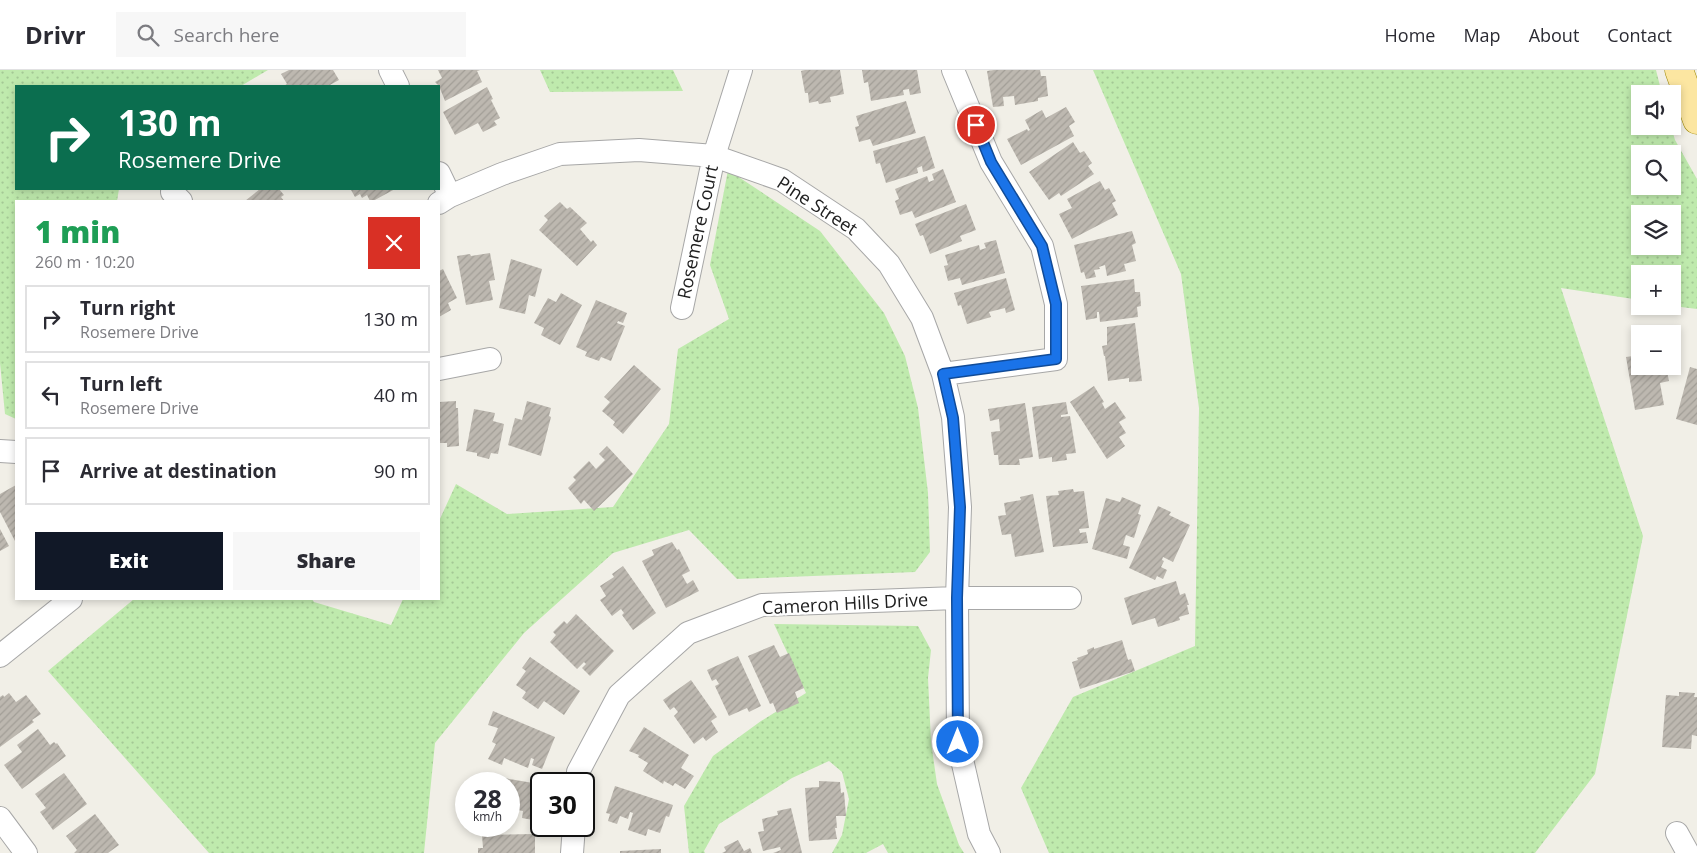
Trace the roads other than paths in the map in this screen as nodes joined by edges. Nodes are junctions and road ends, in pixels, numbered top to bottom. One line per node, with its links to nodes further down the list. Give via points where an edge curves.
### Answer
1 (390, 70): 5 (street)
2 (741, 70): 7 (street, Rosemere Court)
3 (953, 70): 13 (street, via 991,162 1042,246 1056,304 1056,359)
4 (1679, 70): 6 (main road)
5 (398, 85)
6 (1697, 120)
7 (714, 156): 9 (street, Pine Street, via 638,150 560,154 502,174); 10 (street, Rosemere Court); 13 (street, Pine Street, via 782,180 856,229 889,264 922,318)
8 (440, 178): 9 (street)
9 (444, 200)
10 (682, 308)
11 (490, 359): 12 (street)
12 (440, 369)
13 (943, 374): 16 (street, Pine Street, via 953,418 960,507)
14 (0, 451): 15 (street)
15 (15, 452)
16 (957, 598): 17 (street, Cameron Hills Drive); 20 (street, Cameron Hills Drive, via 762,605 688,633 619,695); 26 (street, Pine Street, via 958,742 979,834)
17 (1070, 598)
18 (70, 600): 19 (street)
19 (0, 656)
20 (578, 772)
21 (0, 818): 24 (street)
22 (1677, 834): 27 (street)
23 (573, 837): 25 (street)
24 (26, 853)
25 (572, 853)
26 (989, 853)
27 (1688, 853)

